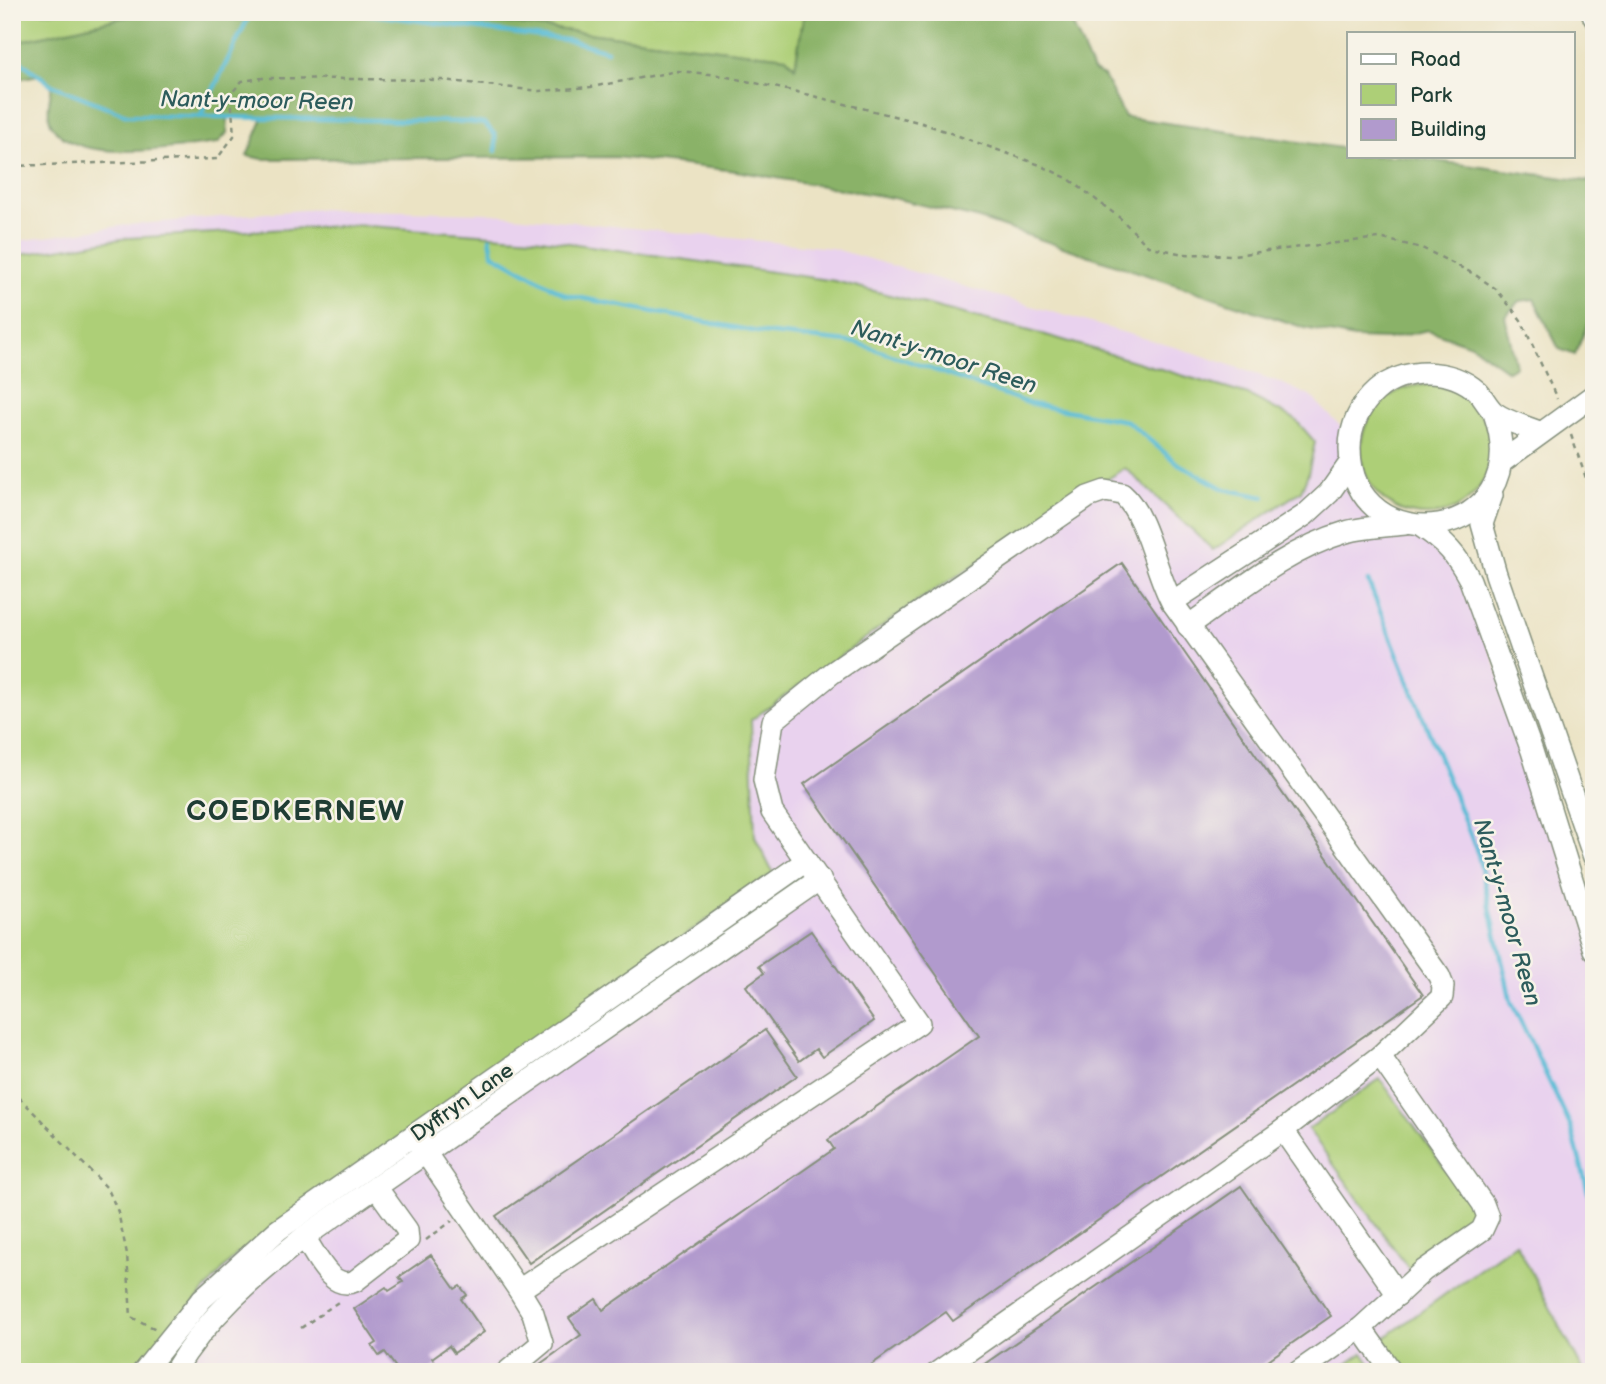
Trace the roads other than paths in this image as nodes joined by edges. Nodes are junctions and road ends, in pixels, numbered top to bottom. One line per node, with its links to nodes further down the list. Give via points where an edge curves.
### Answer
1 (1594, 396): 3 (street)
2 (1494, 413): 3 (street); 4 (street, via 1503,436); 5 (street, via 1477,391 1454,377 1427,372 1399,377 1376,391 1359,411 1350,436)
3 (1539, 432): 4 (street)
4 (1503, 461): 6 (street)
5 (1350, 463): 7 (street, via 1363,494 1381,513); 8 (street, via 1329,493 1305,515)
6 (1496, 483): 7 (street, via 1483,502 1465,516 1444,525); 10 (street, via 1482,524)
7 (1413, 525): 9 (street, via 1347,531 1321,542 1265,572); 13 (street, via 1444,542 1470,580 1532,751)
8 (1172, 602): 9 (street); 11 (street, via 1131,503 1122,494 1105,491 1088,497 832,673 778,715 770,729 764,780 767,797 772,812)
9 (1188, 626): 14 (street, via 1439,976 1442,997)
10 (1594, 857)
11 (806, 861): 12 (street); 16 (street, Dyffryn Lane)
12 (820, 879): 16 (street, Dyffryn Lane); 19 (street, via 919,1023)
13 (1594, 950)
14 (1380, 1056): 15 (street); 20 (street, via 1483,1203 1488,1217 1482,1230 1423,1271)
15 (1283, 1130): 20 (street); 26 (street)
16 (419, 1144): 17 (street, Dyffryn Lane); 19 (street); 22 (street, Dyffryn Lane, via 255,1247 202,1300)
17 (376, 1187): 18 (street, Dyffryn Lane); 18 (street, via 409,1237 355,1281 335,1282)
18 (304, 1237): 22 (street, Dyffryn Lane)
19 (519, 1290): 25 (street, via 542,1343)
20 (1398, 1295): 21 (street)
21 (1361, 1328): 27 (street); 28 (street)
22 (180, 1342): 23 (street, Dyffryn Lane); 24 (street, Dyffryn Lane)
23 (143, 1372)
24 (174, 1372)
25 (507, 1372)
26 (937, 1372)
27 (1298, 1372)
28 (1392, 1372)

